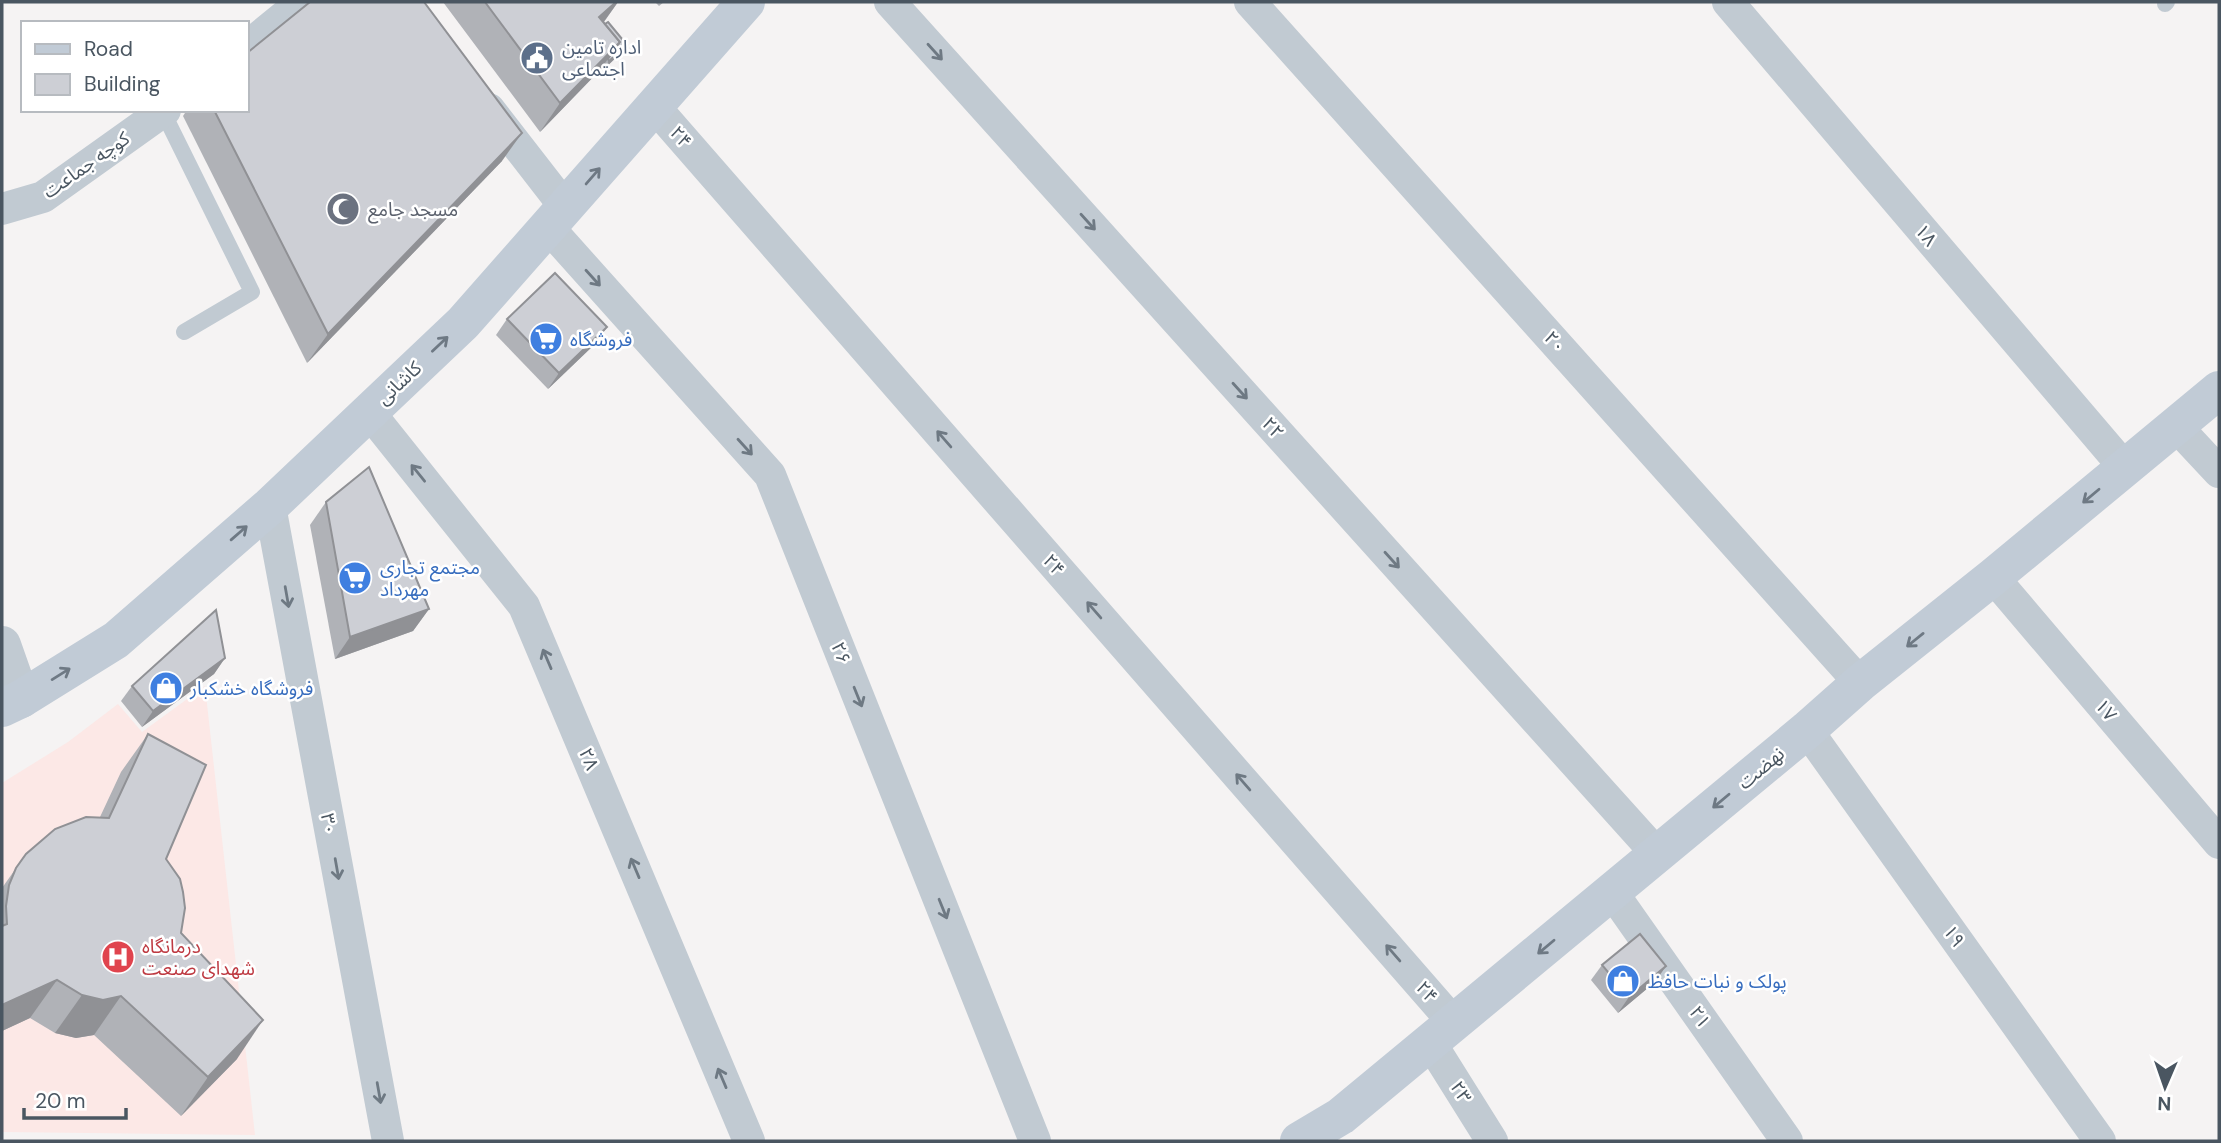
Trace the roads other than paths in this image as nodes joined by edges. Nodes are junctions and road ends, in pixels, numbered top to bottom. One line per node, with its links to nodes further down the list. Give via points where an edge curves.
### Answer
1 (302, 2): 6 (street)
2 (746, 2): 8 (main road, کاشانی)
3 (890, 2): 26 (street, ۲۲, one-way to 26)
4 (1250, 2): 22 (street, ۲۰)
5 (1728, 2): 17 (street, ۱۸)
6 (248, 46)
7 (472, 88): 12 (street, ۲۶)
8 (654, 106): 12 (main road, کاشانی, one-way to 8); 28 (street, ۲۴, one-way to 8)
9 (163, 112): 11 (street, کوچه جماعت, via 43,197)
10 (164, 112): 13 (lane, via 252,292)
11 (2, 209)
12 (557, 217): 15 (main road, کاشانی, one-way to 12, via 463,323); 31 (street, ۲۶, one-way to 31, via 770,475)
13 (184, 332)
14 (2219, 390): 16 (main road, نهضت)
15 (369, 412): 19 (main road, کاشانی); 30 (street, ۲۸, one-way to 15, via 524,606)
16 (2176, 426): 17 (main road, نهضت); 18 (street)
17 (2125, 468): 20 (main road, نهضت, one-way to 20)
18 (2219, 472)
19 (270, 506): 23 (main road, کاشانی, one-way to 19, via 116,640); 29 (street, ۳۰, one-way to 29)
20 (1993, 576): 22 (main road, نهضت, one-way to 22); 25 (street, ۱۷)
21 (2, 645): 23 (street)
22 (1860, 683): 24 (main road, نهضت)
23 (11, 704)
24 (1807, 730): 26 (main road, نهضت, one-way to 26); 35 (street, ۱۹)
25 (2219, 843)
26 (1657, 854): 27 (main road, نهضت)
27 (1612, 892): 28 (main road, نهضت, one-way to 28); 34 (street, ۲۱)
28 (1442, 1033): 32 (main road, نهضت, via 1341,1116); 33 (street, ۲۳)
29 (388, 1141)
30 (749, 1141)
31 (1035, 1141)
32 (1299, 1141)
33 (1492, 1141)
34 (1787, 1141)
35 (2100, 1141)

